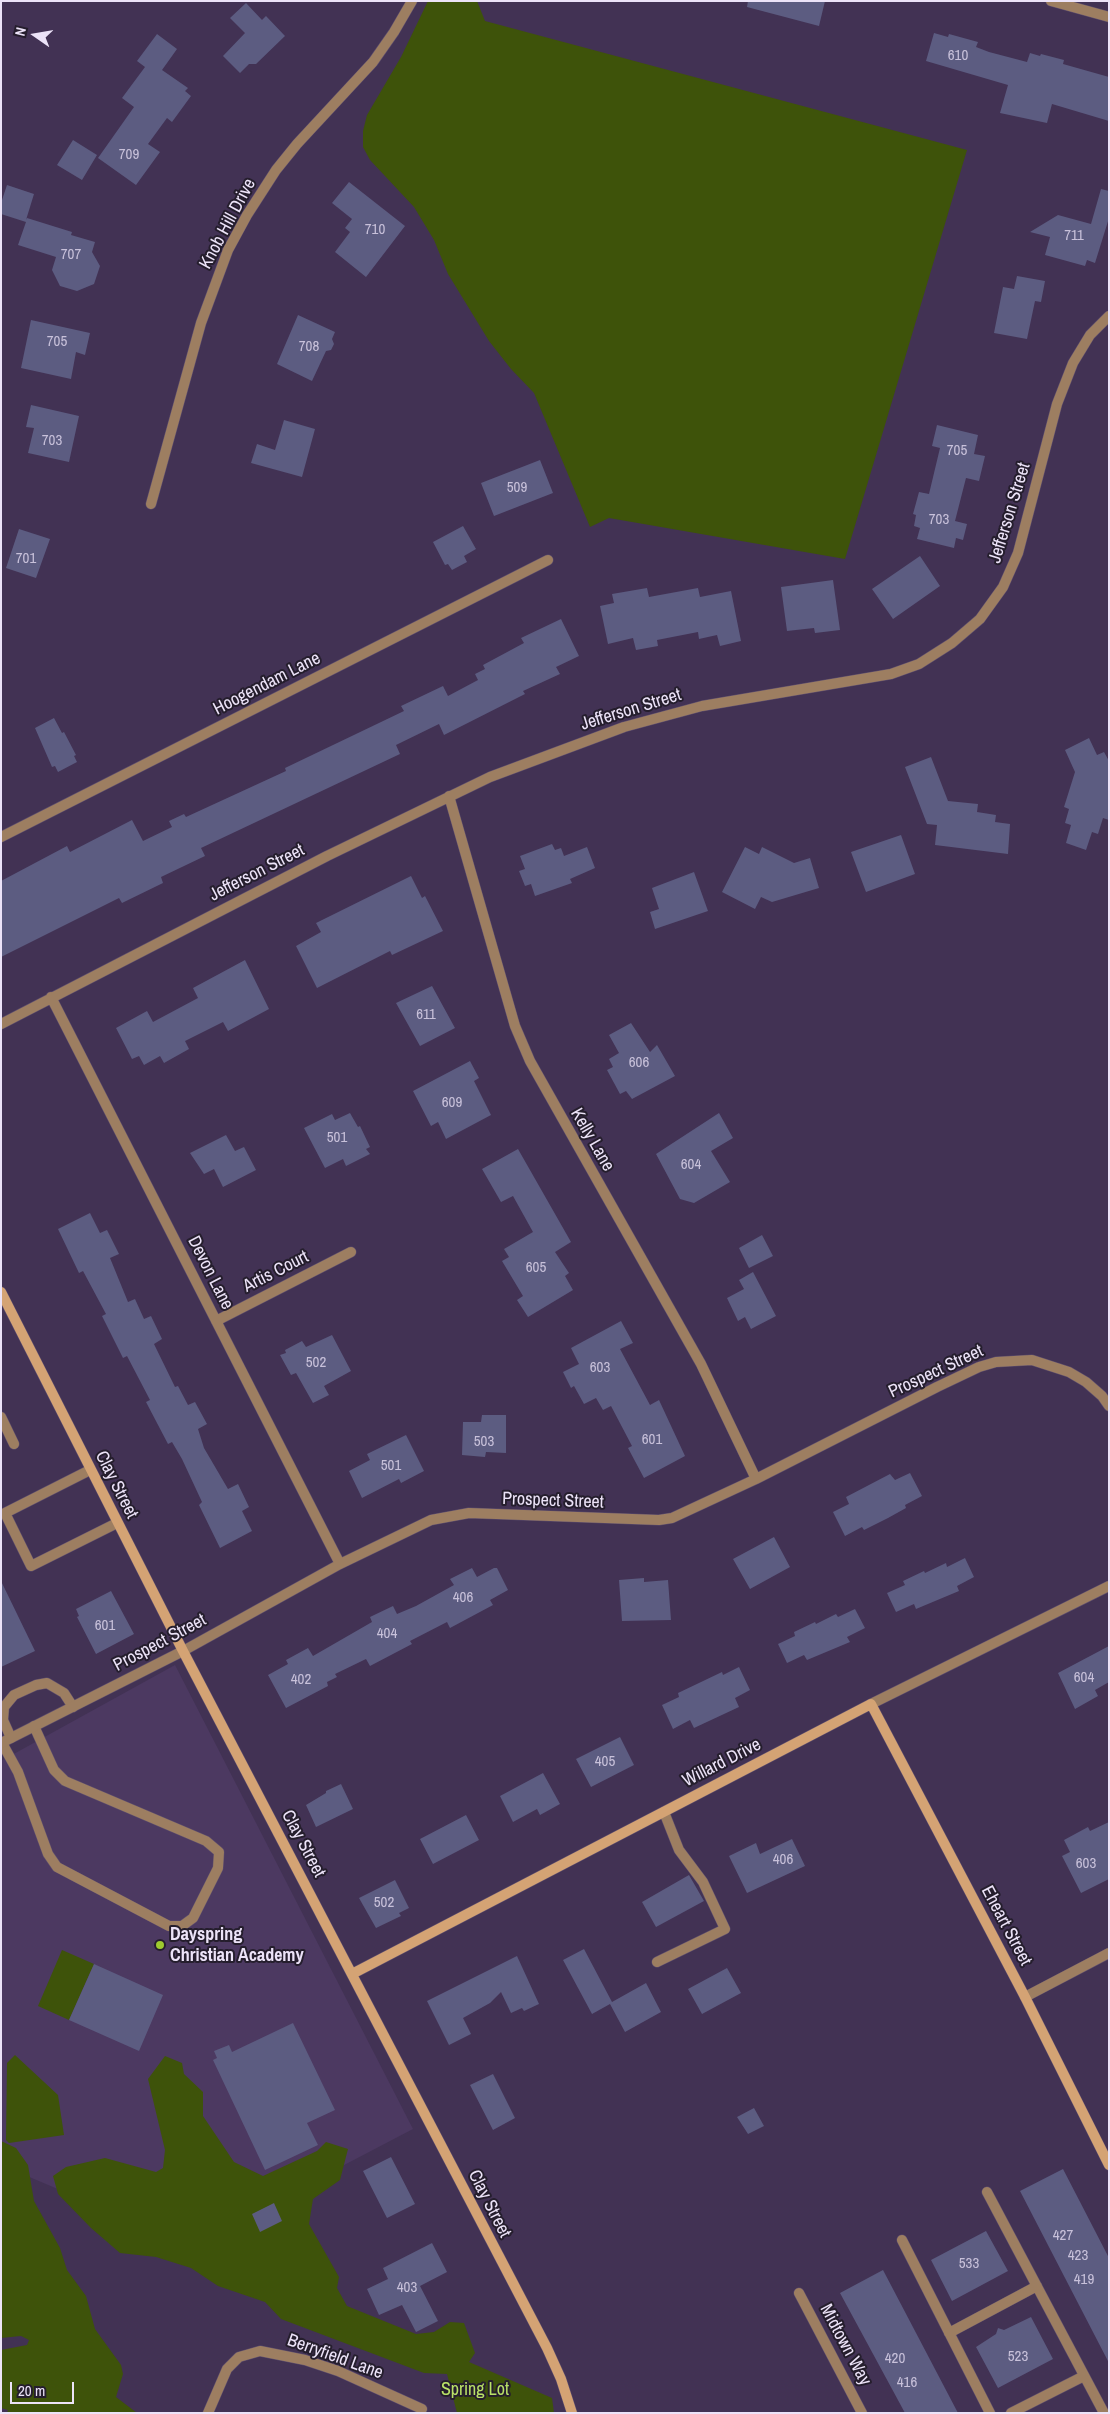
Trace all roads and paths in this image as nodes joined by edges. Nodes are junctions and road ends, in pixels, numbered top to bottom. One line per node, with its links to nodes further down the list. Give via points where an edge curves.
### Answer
1 (412, 1): 5 (street, Knob Hill Drive, via 372,62 276,170 228,250 201,323)
2 (1051, 1): 3 (street)
3 (1109, 17)
4 (1109, 316): 7 (street, Jefferson Street, via 1090,335 1073,363 1057,404 1018,553 1003,587 980,619 952,643 919,664 892,674 702,706 624,727)
5 (151, 504)
6 (548, 560): 8 (street, Hoogendam Lane)
7 (449, 796): 9 (street, Jefferson Street); 18 (street, Kelly Lane, via 515,1026 530,1061 700,1364)
8 (1, 837)
9 (51, 997): 10 (street, Jefferson Street); 13 (street, Devon Lane)
10 (1, 1024)
11 (351, 1252): 13 (street, Artis Court)
12 (1, 1292): 17 (street, Clay Street)
13 (216, 1321): 20 (street, Devon Lane)
14 (1109, 1406): 18 (street, Prospect Street, via 1086,1382 1069,1372 1032,1360 996,1362 938,1387)
15 (1, 1417): 16 (street)
16 (14, 1444)
17 (90, 1470): 19 (street, Clay Street); 19 (street, via 5,1513 31,1566)
18 (756, 1479): 20 (street, Prospect Street, via 688,1512 659,1520 450,1515 411,1528)
19 (117, 1523): 22 (street, Clay Street)
20 (340, 1564): 22 (street, Prospect Street)
21 (1109, 1586): 23 (street, Willard Drive)
22 (183, 1651): 24 (street, Prospect Street); 30 (street, Clay Street)
23 (871, 1704): 27 (street, Willard Drive); 31 (street, Eheart Street)
24 (73, 1707): 25 (street, Prospect Street); 26 (street, via 64,1693 47,1683 36,1684 14,1695 4,1707)
25 (34, 1726): 26 (street, Prospect Street); 26 (street, via 54,1770 65,1781 206,1841 219,1852 218,1868 193,1918 182,1926 169,1926 57,1867 48,1854)
26 (4, 1741)
27 (664, 1812): 29 (street, via 678,1850 703,1882 725,1929); 30 (street, Willard Drive)
28 (1109, 1954): 31 (street)
29 (657, 1962)
30 (352, 1974): 41 (street, Clay Street, via 546,2348)
31 (1025, 1997): 32 (street, Eheart Street)
32 (1109, 2166)
33 (987, 2192): 35 (street)
34 (902, 2240): 37 (street)
35 (1037, 2286): 37 (street); 38 (street)
36 (799, 2293): 42 (street, Midtown Way)
37 (949, 2333): 43 (street)
38 (1084, 2376): 44 (street); 45 (street)
39 (422, 2409): 40 (street, Berryfield Lane, via 338,2371 260,2351 239,2357 226,2369)
40 (208, 2413)
41 (572, 2413)
42 (862, 2413)
43 (990, 2413)
44 (1011, 2413)
45 (1104, 2413)

